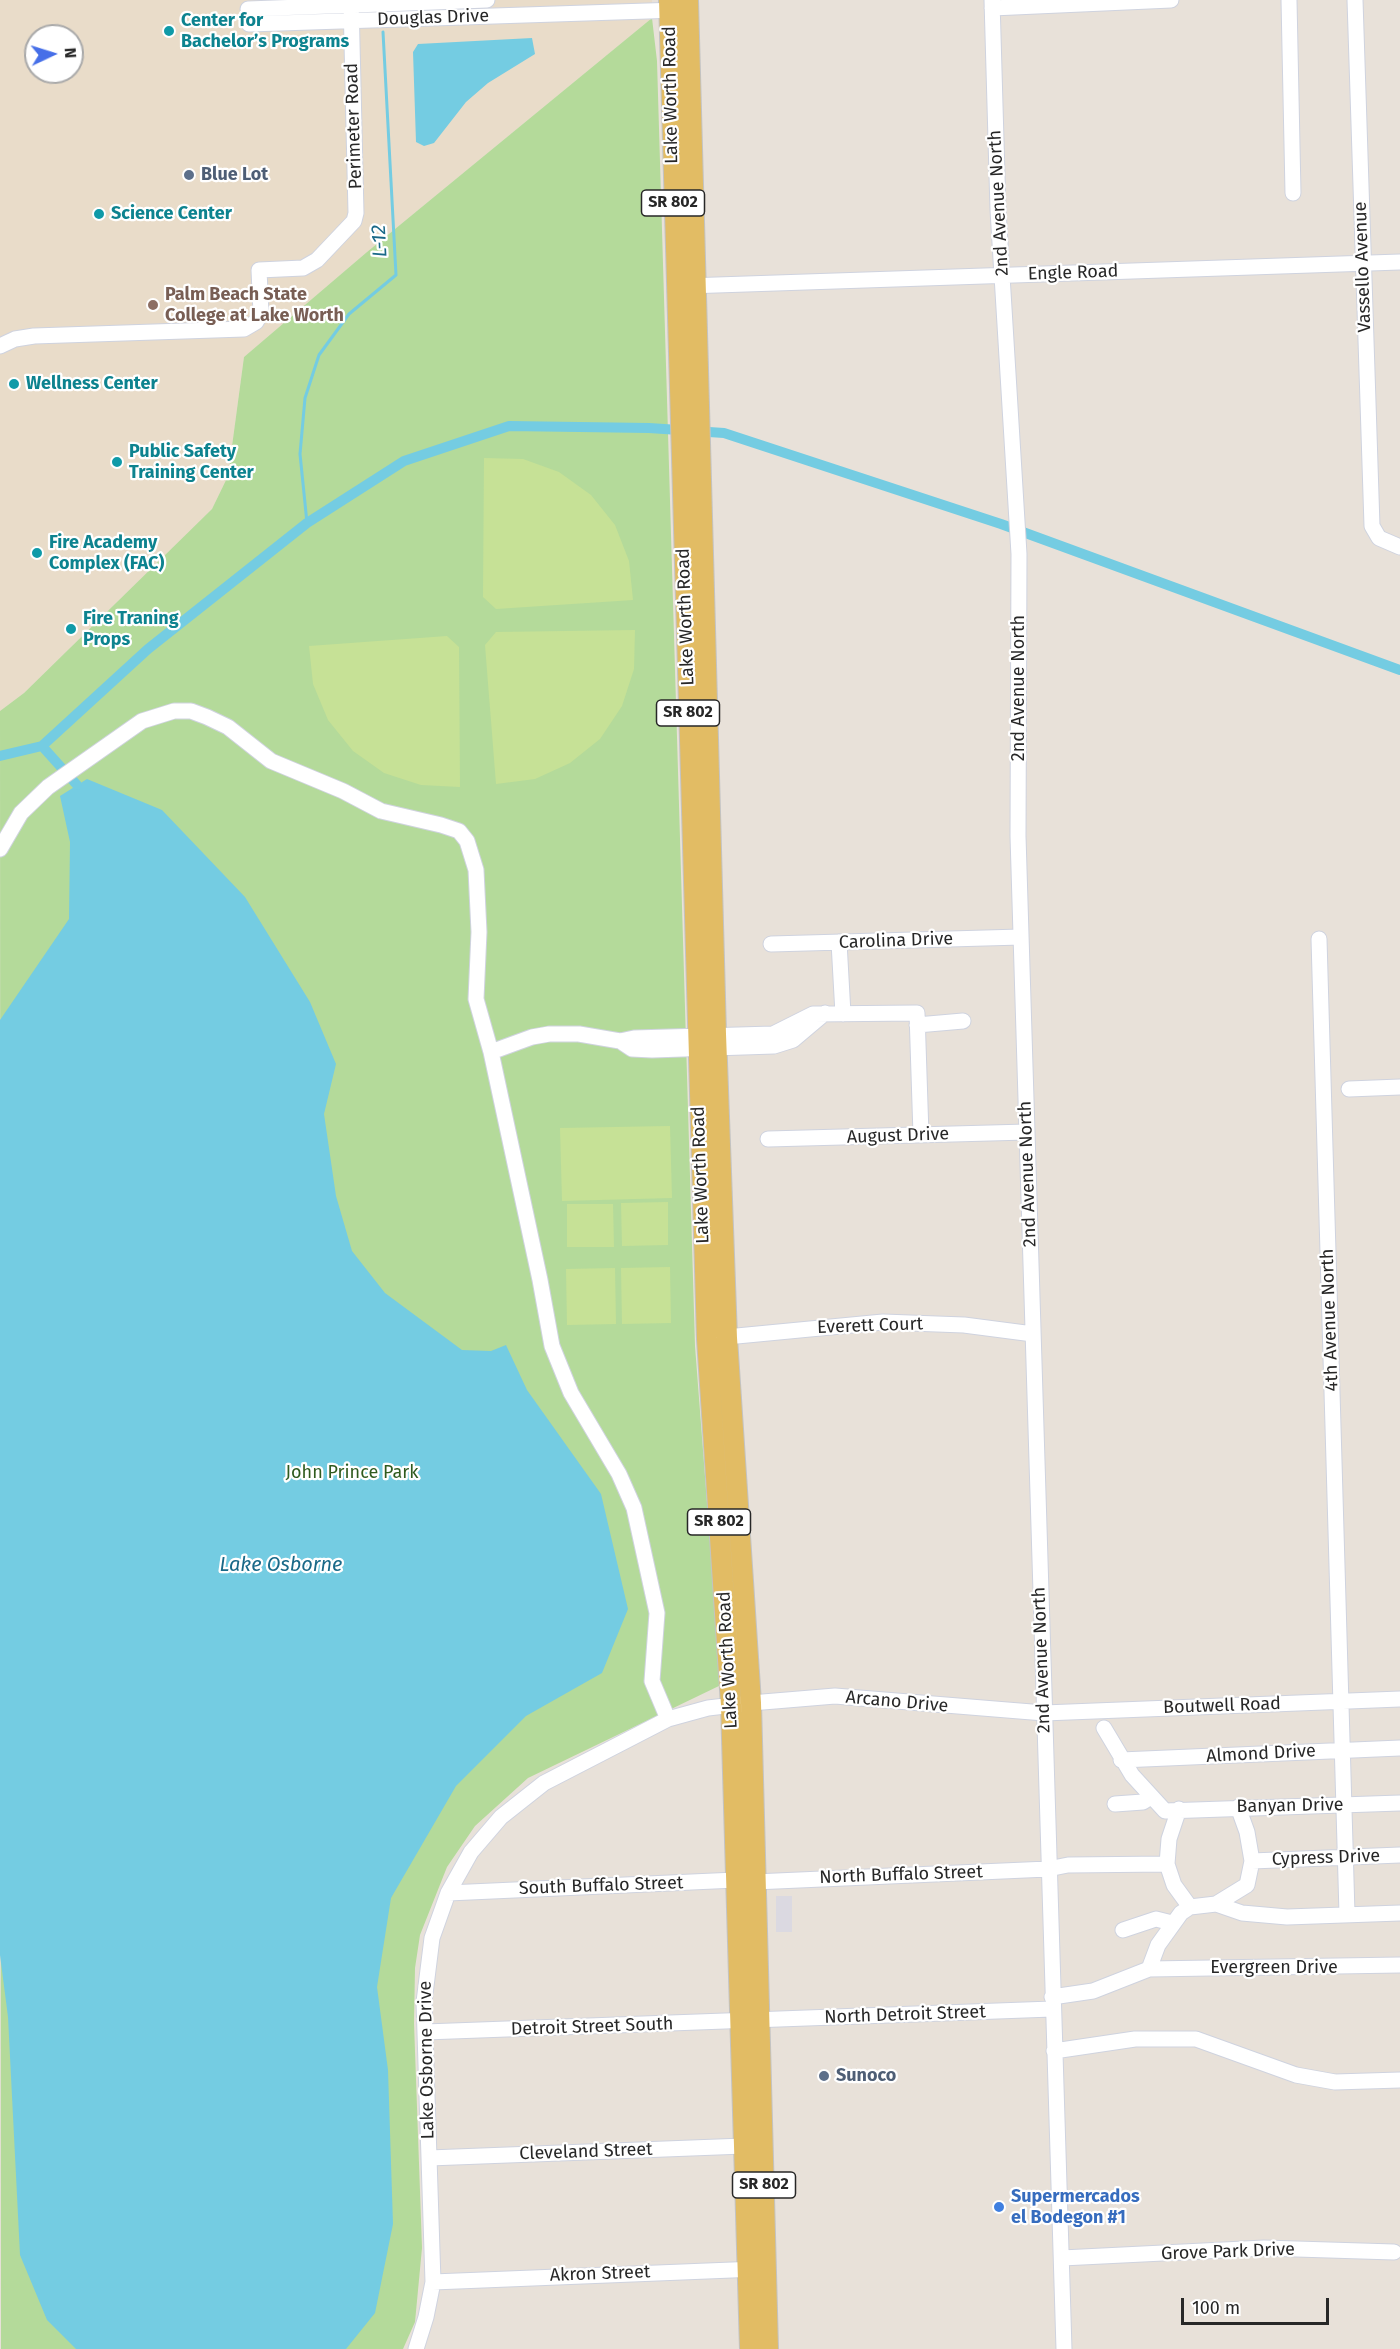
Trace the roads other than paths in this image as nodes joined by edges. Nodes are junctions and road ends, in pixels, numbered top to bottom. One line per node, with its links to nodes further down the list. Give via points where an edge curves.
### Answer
1 (487, 0): 7 (street, Douglas Drive)
2 (1172, 0): 5 (street)
3 (1289, 0): 9 (street)
4 (1356, 0): 11 (street, Vassello Avenue)
5 (992, 4): 12 (street, 2nd Avenue North)
6 (678, 5): 7 (street, Douglas Drive); 13 (main road, Lake Worth Road / SR 802); 14 (main road, Lake Worth Road / SR 802)
7 (351, 8): 8 (street, Douglas Drive); 15 (street, Perimeter Road, via 357,183 354,221 317,260 303,268 259,270 261,313 256,322 244,329 34,336)
8 (249, 16)
9 (1293, 193)
10 (1400, 261): 11 (street, Engle Road)
11 (1363, 263): 12 (street, Engle Road); 18 (street, Vassello Avenue, via 1372,526 1386,542)
12 (1002, 276): 14 (street, Engle Road); 21 (street, 2nd Avenue North, via 1020,554)
13 (675, 284): 14 (street, Engle Road); 16 (main road, Lake Worth Road / SR 802)
14 (695, 287): 16 (main road, Lake Worth Road / SR 802)
15 (0, 346)
16 (689, 396): 17 (main road, Lake Worth Road / SR 802, via 681,459); 19 (main road, Lake Worth Road / SR 802, via 701,458)
17 (683, 530): 19 (main road, via 691,549 697,598); 28 (main road, Lake Worth Road / SR 802)
18 (1400, 547)
19 (706, 617): 28 (main road, Lake Worth Road / SR 802)
20 (0, 849): 29 (street, via 21,813 88,758 142,721 160,713 191,711 228,727 271,761 381,811 459,831 469,846 476,870 476,999)
21 (1021, 937): 23 (street, Carolina Drive); 32 (street, 2nd Avenue North)
22 (1318, 939): 39 (street, 4th Avenue North)
23 (839, 942): 24 (street, Carolina Drive); 25 (street)
24 (771, 944)
25 (843, 1014): 27 (street, via 916,1013); 28 (street, via 813,1014 773,1034)
26 (963, 1022): 27 (street)
27 (917, 1025): 33 (street)
28 (707, 1042): 29 (street, via 632,1049 620,1041 549,1034); 36 (main road, Lake Worth Road / SR 802); 37 (main road, Lake Worth Road / SR 802)
29 (491, 1052): 43 (street, via 552,1346 570,1393 620,1474 634,1508 657,1613 653,1672 664,1683)
30 (1400, 1087): 31 (street)
31 (1349, 1089)
32 (1027, 1132): 33 (street, August Drive); 35 (street, 2nd Avenue North)
33 (921, 1136): 34 (street, August Drive)
34 (768, 1139)
35 (1033, 1334): 36 (street, Everett Court, via 964,1325 883,1322); 42 (street, 2nd Avenue North)
36 (727, 1338): 37 (street, Everett Court); 40 (main road, Lake Worth Road / SR 802)
37 (707, 1339): 41 (main road, Lake Worth Road / SR 802)
38 (1400, 1699): 39 (street, Boutwell Road)
39 (1341, 1701): 42 (street, Boutwell Road); 46 (street, 4th Avenue North)
40 (751, 1703): 41 (street, Lake Osborne Drive); 42 (street, Arcano Drive, via 836,1696); 59 (main road, Lake Worth Road / SR 802)
41 (731, 1705): 43 (street, Lake Osborne Drive); 59 (main road, Lake Worth Road / SR 802)
42 (1044, 1713): 58 (street, 2nd Avenue North)
43 (668, 1719): 60 (street, Lake Osborne Drive, via 560,1773 521,1799 471,1852)
44 (1104, 1728): 47 (street)
45 (1400, 1748): 46 (street, Almond Drive)
46 (1342, 1750): 47 (street, Almond Drive); 51 (street, 4th Avenue North)
47 (1122, 1760): 48 (street)
48 (1151, 1797): 50 (street, via 1143,1802); 53 (street, via 1165,1810)
49 (1400, 1803): 51 (street, Banyan Drive)
50 (1115, 1804)
51 (1344, 1804): 52 (street, Banyan Drive); 55 (street, 4th Avenue North)
52 (1238, 1807): 53 (street, Banyan Drive); 56 (street)
53 (1179, 1809): 57 (street, via 1169,1839)
54 (1400, 1856): 55 (street, Cypress Drive)
55 (1346, 1857): 56 (street, Cypress Drive); 64 (street, 4th Avenue North)
56 (1252, 1861): 61 (street, via 1247,1885)
57 (1167, 1864): 58 (street, via 1068,1865); 62 (street, via 1174,1885)
58 (1048, 1869): 59 (street, North Buffalo Street); 69 (street, 2nd Avenue North)
59 (745, 1881): 60 (street, South Buffalo Street); 70 (main road, Lake Worth Road / SR 802)
60 (448, 1893): 71 (street, Lake Osborne Drive, via 428,1956)
61 (1216, 1904): 62 (street); 64 (street, via 1242,1913 1287,1917)
62 (1190, 1907): 65 (street)
63 (1400, 1913): 64 (street)
64 (1347, 1914)
65 (1172, 1923): 66 (street, via 1156,1919); 68 (street)
66 (1123, 1930)
67 (1400, 1965): 68 (street, Evergreen Drive)
68 (1149, 1969): 69 (street, North Detroit Street)
69 (1052, 2003): 70 (street, North Detroit Street); 72 (street, 2nd Avenue North)
70 (749, 2022): 71 (street, Detroit Street South); 74 (main road, Lake Worth Road / SR 802); 78 (main road, Lake Worth Road / SR 802)
71 (425, 2032): 75 (street, Lake Osborne Drive)
72 (1054, 2051): 73 (street, via 1135,2039 1196,2039 1296,2074 1335,2082); 77 (street, 2nd Avenue North)
73 (1400, 2080)
74 (744, 2146): 75 (street, Cleveland Street); 78 (main road, Lake Worth Road / SR 802)
75 (429, 2158): 79 (street, Lake Osborne Drive)
76 (1394, 2252): 77 (street, Grove Park Drive, via 1264,2248)
77 (1062, 2258): 83 (street, 2nd Avenue North)
78 (757, 2269): 79 (street, Akron Street); 81 (main road, Lake Worth Road / SR 802); 82 (main road, Lake Worth Road / SR 802)
79 (433, 2282): 80 (street, Lake Osborne Drive)
80 (416, 2349)
81 (750, 2349)
82 (768, 2349)
83 (1064, 2349)

